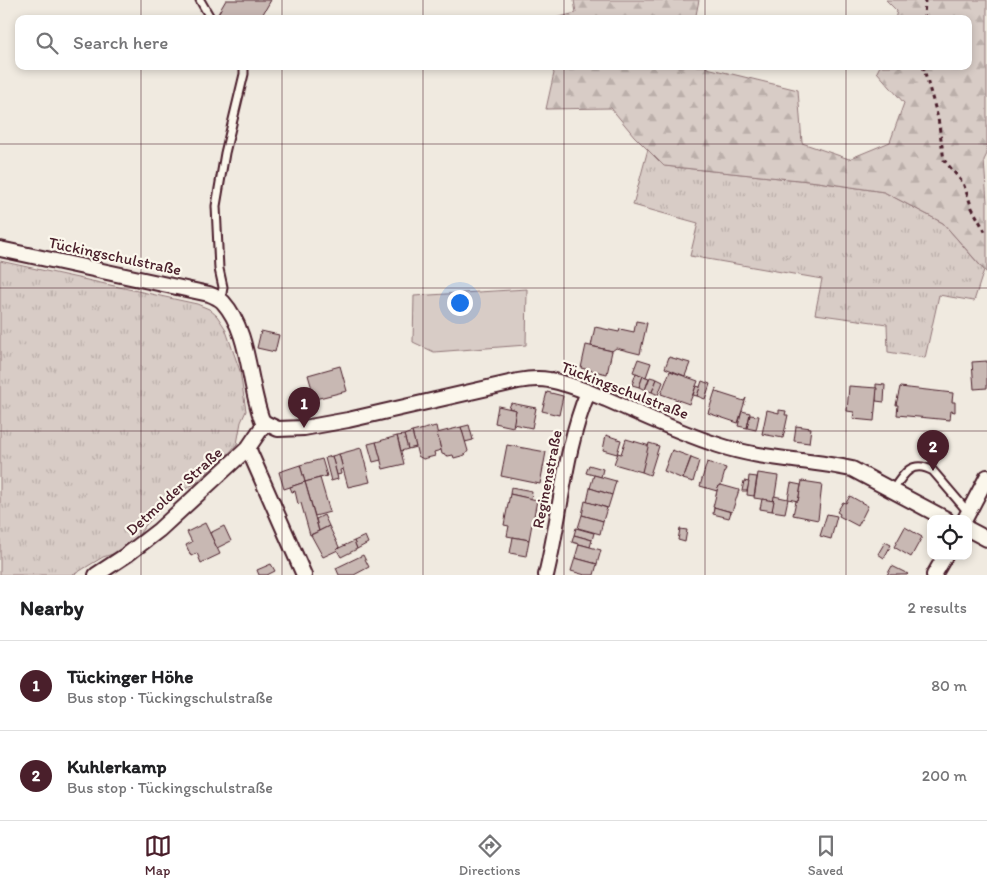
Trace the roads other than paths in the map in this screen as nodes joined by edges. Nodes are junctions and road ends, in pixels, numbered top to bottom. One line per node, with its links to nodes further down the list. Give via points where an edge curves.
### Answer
1 (200, 0): 2 (lane)
2 (208, 15)
3 (244, 70): 5 (lane, via 216,206 223,287)
4 (0, 249): 5 (street, Tückingschulstraße, via 209,294)
5 (221, 300): 7 (street, via 233,316 244,344)
6 (588, 392): 7 (street, Tückingschulstraße, via 550,380 518,380 304,428 278,429); 10 (street, Tückingschulstraße, via 717,445 779,459 852,469); 18 (street, Reginenstraße, via 570,451)
7 (265, 423): 8 (street, Detmolder Straße)
8 (248, 448): 16 (street, Detmolder Straße, via 159,530); 17 (street)
9 (987, 477): 12 (street)
10 (893, 490): 11 (street, Tückingschulstraße); 12 (lane, via 908,470 926,467 933,471)
11 (939, 515)
12 (967, 515)
13 (972, 532): 14 (street)
14 (987, 539)
15 (943, 560): 19 (street)
16 (96, 575)
17 (304, 575)
18 (546, 575)
19 (934, 575)

